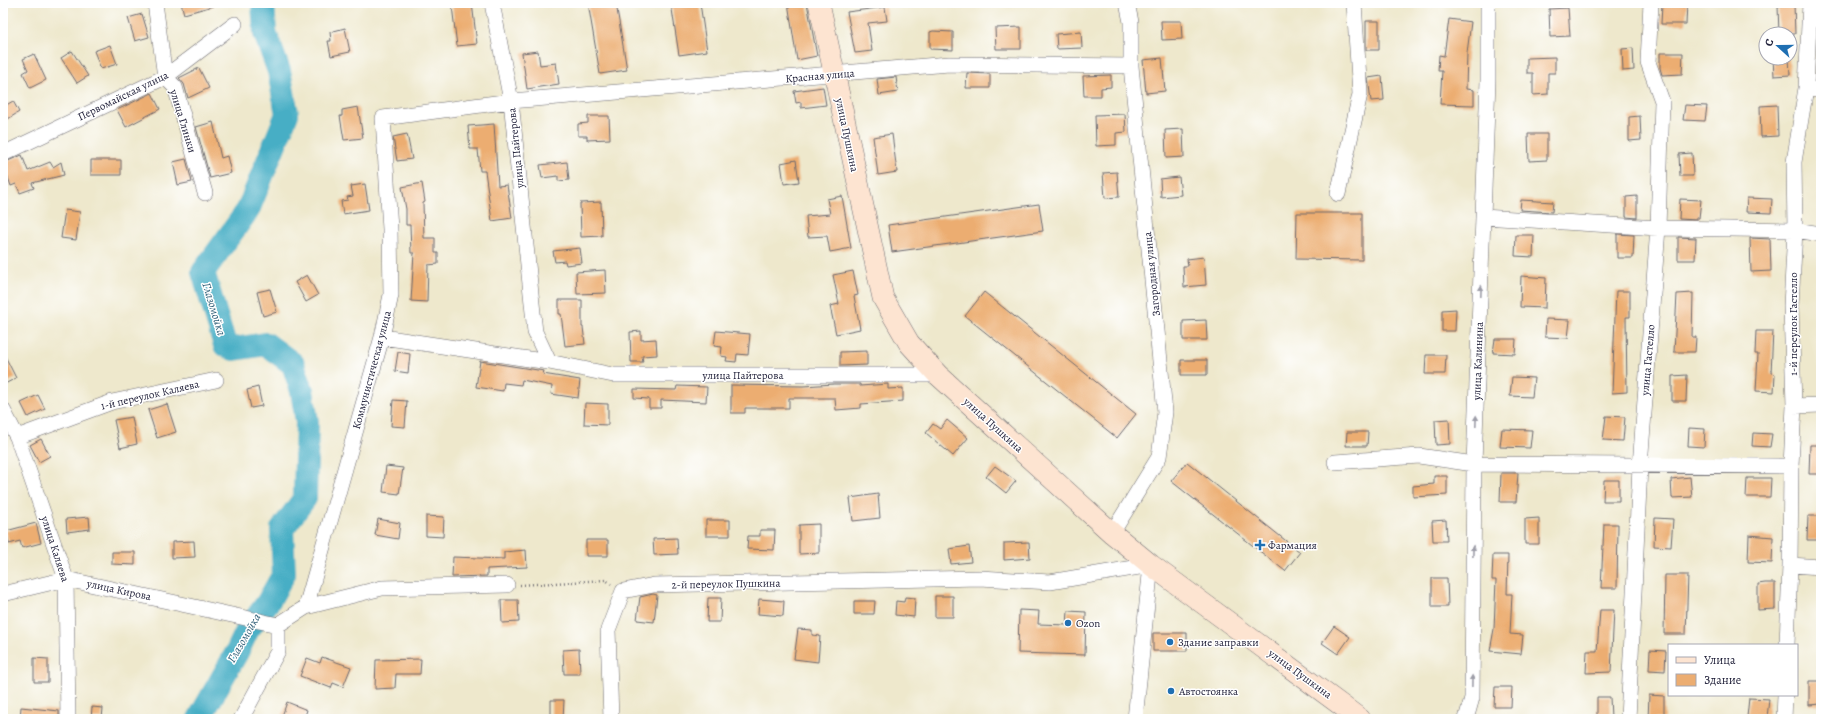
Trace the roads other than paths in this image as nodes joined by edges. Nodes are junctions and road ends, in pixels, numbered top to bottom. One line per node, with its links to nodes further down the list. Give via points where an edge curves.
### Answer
1 (155, 3): 12 (street, улица Глинки)
2 (492, 3): 14 (street, улица Пайтерова)
3 (819, 3): 11 (main road, улица Пушкина)
4 (1127, 3): 10 (street, Загородная улица, via 1131,22)
5 (1354, 3): 17 (street, via 1360,94)
6 (1488, 3): 18 (street, улица Калинина)
7 (1651, 3): 19 (street, улица Гастелло, via 1648,62 1662,101)
8 (1810, 3): 13 (street, 1-й переулок Гастелло)
9 (235, 24): 12 (street, Первомайская улица)
10 (1131, 66): 11 (street, Красная улица, via 949,64); 34 (street, Загородная улица, via 1165,412 1159,457)
11 (834, 75): 14 (street, Красная улица); 24 (main road, улица Пушкина, via 883,298 909,343)
12 (165, 77): 15 (street, Первомайская улица); 16 (street, улица Глинки, via 175,87)
13 (1814, 89): 20 (street, 1-й переулок Гастелло, via 1794,162)
14 (511, 101): 22 (street, Коммунистическая улица, via 383,118 391,295); 23 (street, улица Пайтерова, via 535,332)
15 (3, 154)
16 (205, 193)
17 (1338, 194)
18 (1483, 218): 19 (street); 31 (street, улица Калинина, one-way to 18)
19 (1658, 228): 20 (street); 32 (street, улица Гастелло)
20 (1795, 230): 21 (street); 27 (street, 1-й переулок Гастелло, via 1791,306)
21 (1821, 234)
22 (382, 337): 23 (street, улица Пайтерова); 41 (street, Коммунистическая улица)
23 (549, 362): 24 (street, улица Пайтерова, via 612,375)
24 (938, 375): 34 (main road, улица Пушкина)
25 (216, 380): 29 (street, 1-й переулок Каляева, via 112,402)
26 (1821, 405): 27 (street)
27 (1794, 406): 33 (street, 1-й переулок Гастелло)
28 (3, 410): 29 (street, улица Каляева)
29 (17, 437): 38 (street, улица Каляева)
30 (1335, 462): 31 (street, via 1419,456)
31 (1474, 464): 32 (street); 50 (street, улица Калинина, one-way to 31, via 1472,698)
32 (1640, 466): 33 (street); 51 (street, улица Гастелло)
33 (1791, 466): 36 (street, 1-й переулок Гастелло)
34 (1112, 533): 35 (main road, улица Пушкина)
35 (1151, 565): 47 (street, 2-й переулок Пушкина, via 1050,582 980,578 654,585 623,591 608,630); 48 (street); 49 (main road, улица Пушкина)
36 (1790, 565): 37 (street); 43 (street, 1-й переулок Гастелло)
37 (1821, 567)
38 (66, 579): 40 (street, улица Кирова); 42 (street, улица Кирова); 45 (street, улица Каляева)
39 (507, 585): 41 (street, via 382,588)
40 (3, 594)
41 (306, 607): 42 (street)
42 (278, 625): 46 (street, via 278,651)
43 (1787, 644)
44 (1785, 696): 52 (street)
45 (68, 719)
46 (241, 719)
47 (611, 719)
48 (1135, 719)
49 (1360, 719)
50 (1466, 719)
51 (1628, 719)
52 (1784, 719)

